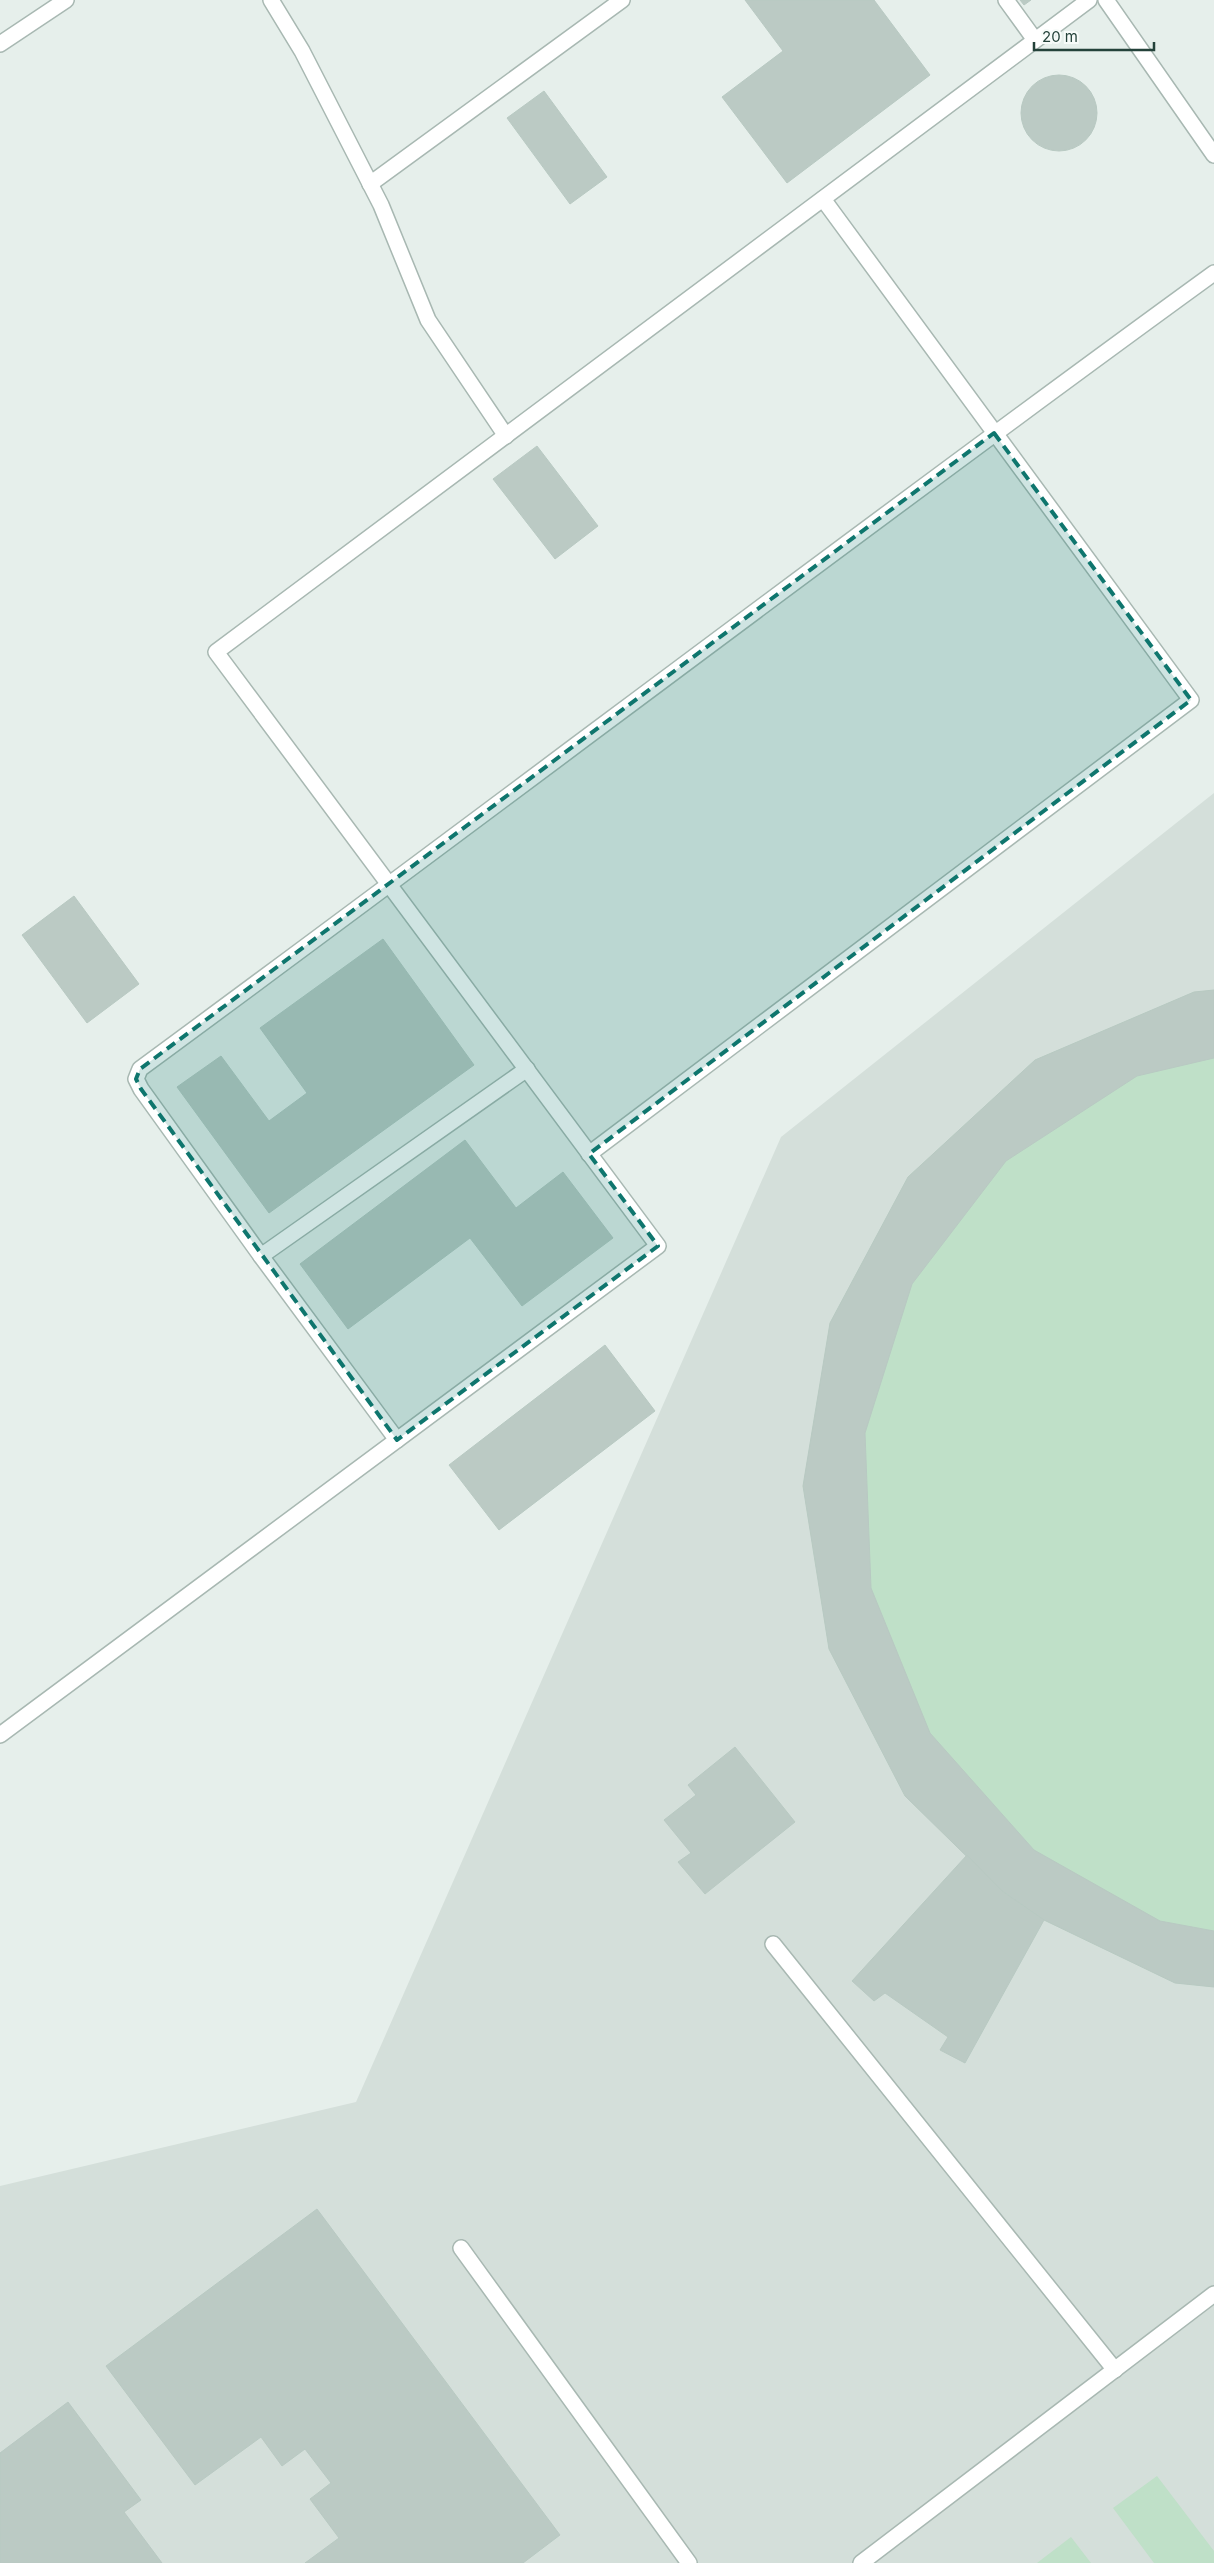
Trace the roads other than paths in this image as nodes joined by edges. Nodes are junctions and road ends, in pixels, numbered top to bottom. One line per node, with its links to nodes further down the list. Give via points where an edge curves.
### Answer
1 (66, 0): 8 (street)
2 (272, 0): 10 (street, via 302,50)
3 (622, 0): 10 (street)
4 (1006, 0): 7 (street)
5 (1089, 0): 7 (street)
6 (1106, 0): 9 (street)
7 (1035, 40): 11 (street)
8 (0, 44)
9 (1214, 155)
10 (370, 184): 14 (street, via 428,320)
11 (822, 199): 13 (street); 14 (street)
12 (1214, 273): 13 (street)
13 (994, 432): 15 (street); 17 (street, via 1191,700)
14 (506, 436): 15 (street, via 216,652)
15 (390, 885): 16 (street); 18 (street, via 140,1069 136,1079)
16 (526, 1069): 17 (street); 18 (street)
17 (589, 1154): 19 (street, via 658,1246)
18 (261, 1256): 19 (street)
19 (397, 1440): 20 (street)
20 (0, 1735)
21 (773, 1944): 24 (street)
22 (461, 2248): 25 (street)
23 (1214, 2294): 24 (street)
24 (1115, 2370): 26 (street)
25 (690, 2563)
26 (861, 2563)

